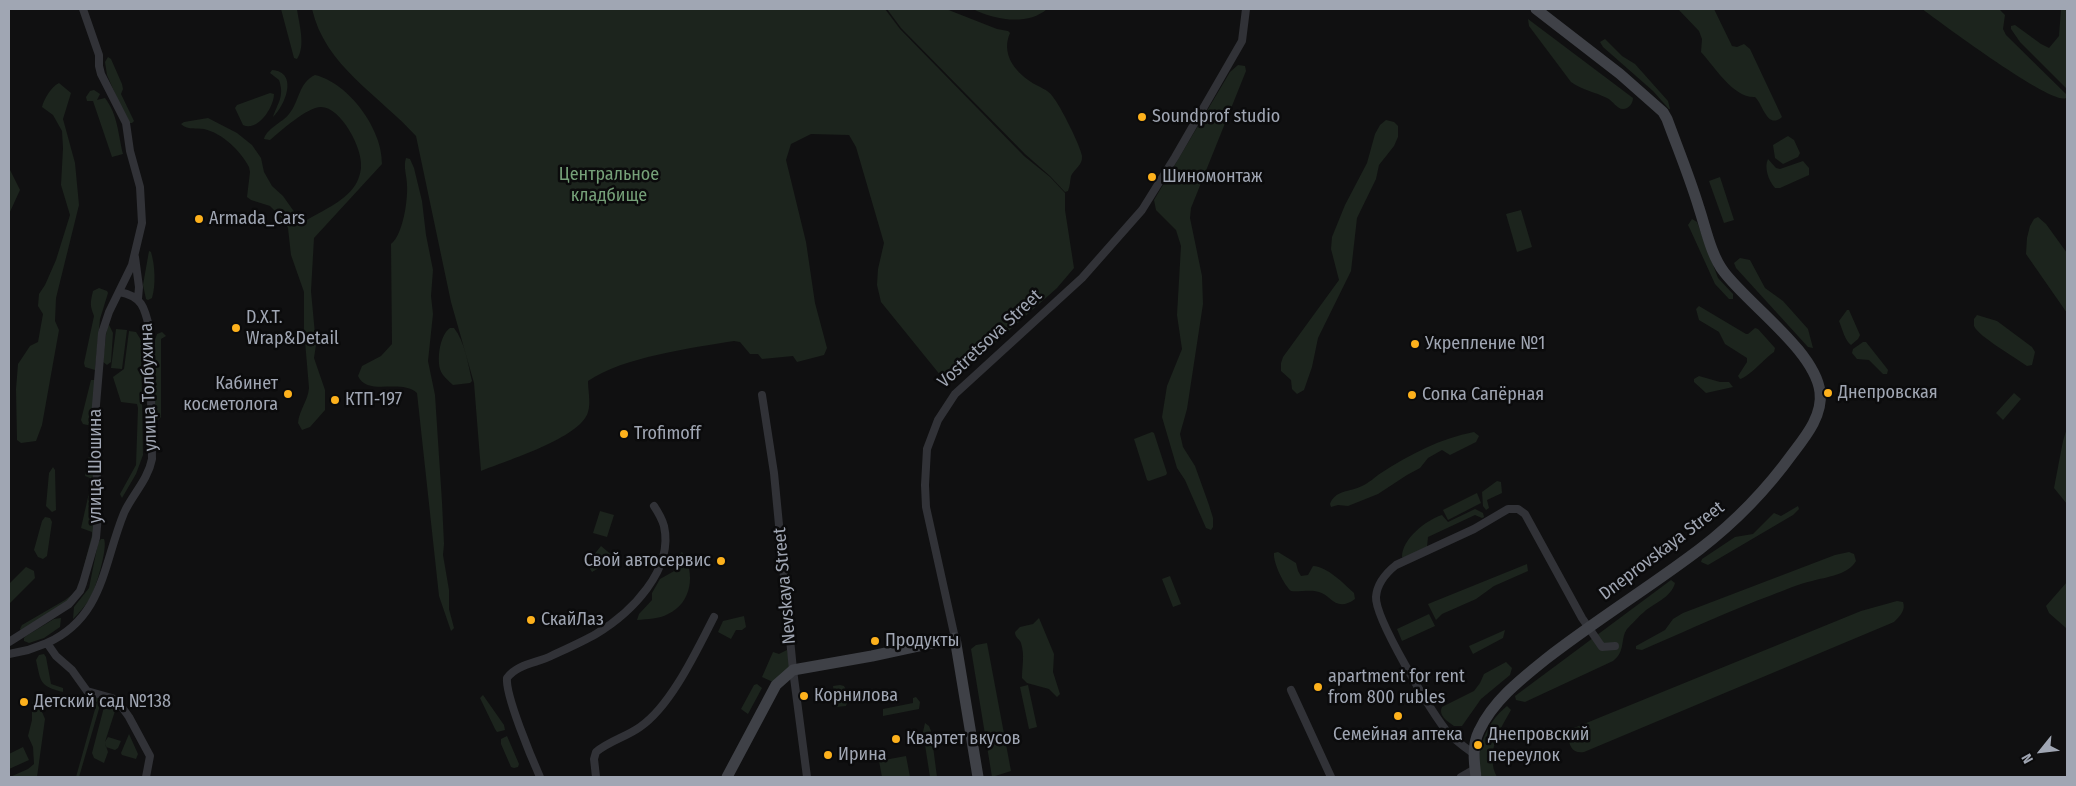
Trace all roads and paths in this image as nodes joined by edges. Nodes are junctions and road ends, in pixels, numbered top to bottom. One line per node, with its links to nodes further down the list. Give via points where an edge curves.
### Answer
1 (83, 9): 4 (street, улица Шошина, via 99,55 101,74 126,123 140,186 142,223)
2 (1246, 9): 11 (street, Vostretsova Street, via 1242,41 1142,210 1082,278 955,394 938,420 927,450 925,492)
3 (1536, 9): 10 (main road, Dneprovskaya Street, via 1663,112 1686,167 1719,264 1804,357 1820,392 1816,416 1806,435 1740,515 1700,549)
4 (135, 257): 5 (street, улица Шошина); 6 (street, улица Шошина)
5 (119, 292): 6 (street, улица Толбухина); 12 (street, улица Шошина, via 102,333 95,417 98,515 96,538 83,583 68,604)
6 (138, 299): 13 (street, улица Толбухина, via 150,330 151,466 125,512 91,605 68,631)
7 (762, 395): 16 (street, Nevskaya Street, via 774,473)
8 (654, 506): 21 (street, via 664,528 665,548 659,570 645,590 623,614 598,633 512,672 508,678 518,719)
9 (714, 617): 22 (street, via 699,648 661,708 641,727 596,752)
10 (1588, 627): 14 (street, via 1602,647); 18 (main road, Dneprovskaya Street, via 1506,694 1479,730); 18 (street, via 1525,514 1518,509 1508,509 1396,565 1381,581 1376,597 1387,631 1436,715 1452,737)
11 (955, 638): 16 (main road); 25 (main road, Vostretsova Street)
12 (9, 642)
13 (47, 643): 15 (street); 20 (street, via 87,691 112,698 124,709 150,756)
14 (1615, 646)
15 (9, 654)
16 (793, 670): 23 (main road, via 776,685); 24 (street, Nevskaya Street)
17 (1291, 690): 26 (street)
18 (1474, 754): 19 (main road, Dneprovskaya Street)
19 (1476, 773): 27 (street)
20 (146, 777)
21 (540, 777)
22 (596, 777)
23 (727, 777)
24 (807, 777)
25 (978, 777)
26 (1330, 777)
27 (1460, 777)

